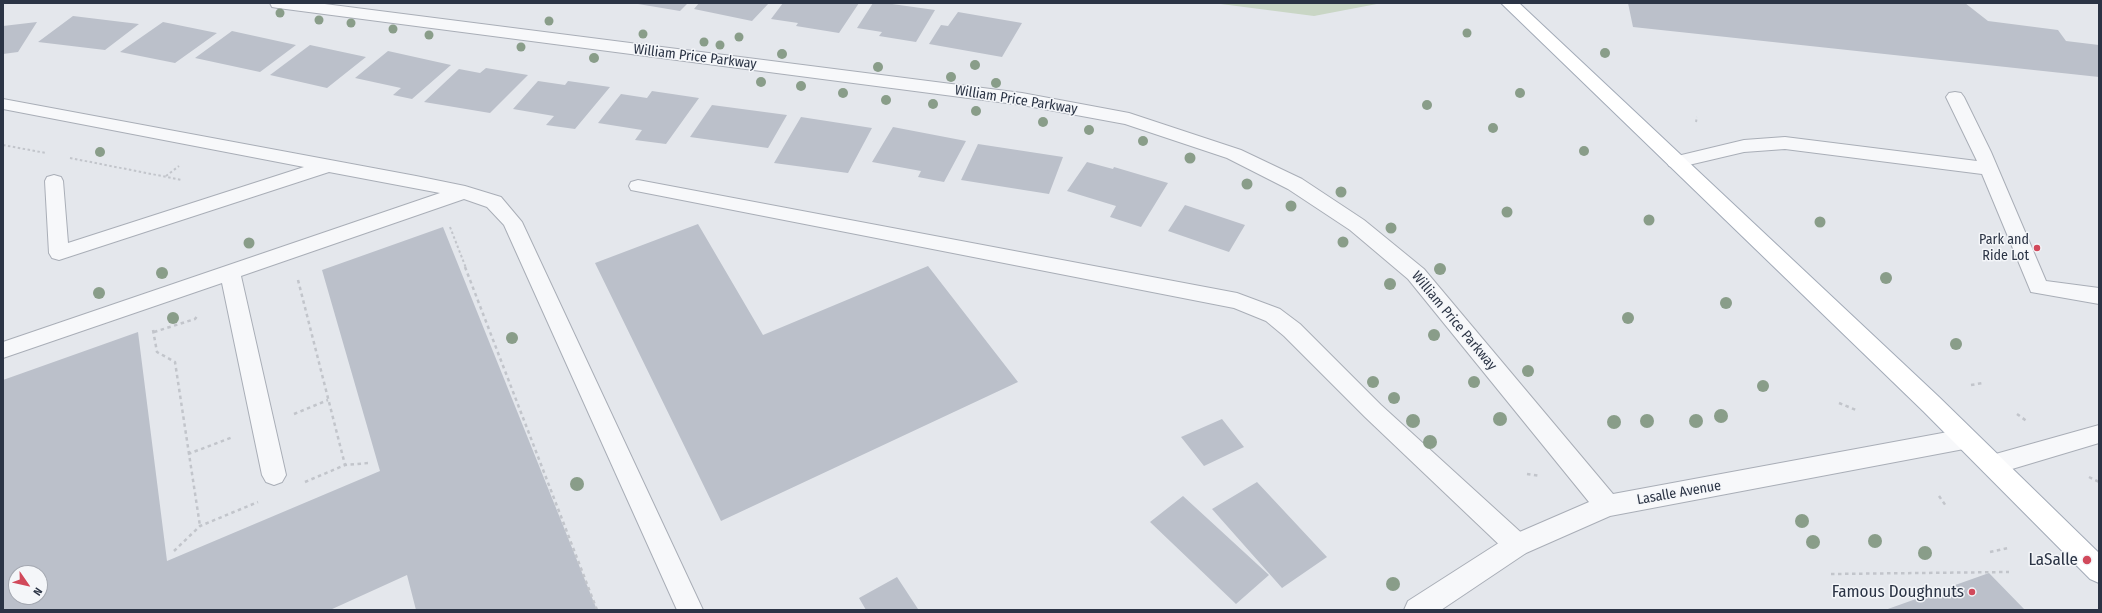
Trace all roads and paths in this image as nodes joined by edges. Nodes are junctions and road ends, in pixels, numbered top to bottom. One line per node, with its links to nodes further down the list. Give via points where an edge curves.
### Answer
1 (278, 3): 47 (street, William Price Parkway, via 1022,99 1129,119 1234,154 1294,184 1357,225 1416,274)
2 (1509, 3): 10 (main road)
3 (1955, 97): 12 (lane)
4 (3, 104): 11 (lane)
5 (1697, 117): 6 (path)
6 (1696, 122)
7 (3, 145): 8 (path)
8 (50, 154)
9 (65, 157): 14 (path)
10 (1676, 162): 12 (lane, via 1744,146 1785,143); 37 (main road, via 1931,404)
11 (328, 166): 16 (lane, via 59,253); 18 (lane)
12 (1989, 169): 22 (lane, via 2038,287)
13 (168, 174): 14 (path)
14 (166, 176): 15 (path)
15 (182, 180)
16 (54, 181)
17 (638, 186): 49 (lane, via 1237,301 1273,315 1292,330 1373,411)
18 (465, 192): 20 (lane); 57 (lane, via 494,202 512,222)
19 (448, 222): 56 (path)
20 (230, 272): 26 (lane); 42 (lane)
21 (297, 277): 29 (path)
22 (2099, 296)
23 (195, 319): 25 (path)
24 (152, 324): 25 (path)
25 (154, 332): 38 (path, via 157,352 175,362)
26 (3, 350)
27 (1983, 383): 28 (path)
28 (1970, 385)
29 (328, 400): 33 (path); 39 (path, via 345,465)
30 (1839, 403): 31 (path)
31 (1856, 410)
32 (2017, 414): 34 (path)
33 (286, 416)
34 (2030, 424)
35 (2099, 434): 40 (lane)
36 (234, 437): 38 (path)
37 (1964, 439): 40 (main road); 47 (street, Lasalle Avenue)
38 (188, 454): 51 (path, via 200,526)
39 (369, 463)
40 (1992, 465): 53 (main road)
41 (1527, 474): 43 (path)
42 (274, 475)
43 (1542, 477)
44 (2088, 477): 45 (path)
45 (2099, 482)
46 (1939, 496): 48 (path)
47 (1607, 506): 49 (street, Lasalle Avenue)
48 (1946, 506)
49 (1517, 545): 58 (street, Lasalle Avenue)
50 (2008, 548): 52 (path)
51 (174, 551)
52 (1990, 552)
53 (2099, 571)
54 (2009, 572): 55 (path)
55 (1831, 574)
56 (597, 610)
57 (690, 610)
58 (1418, 610)

